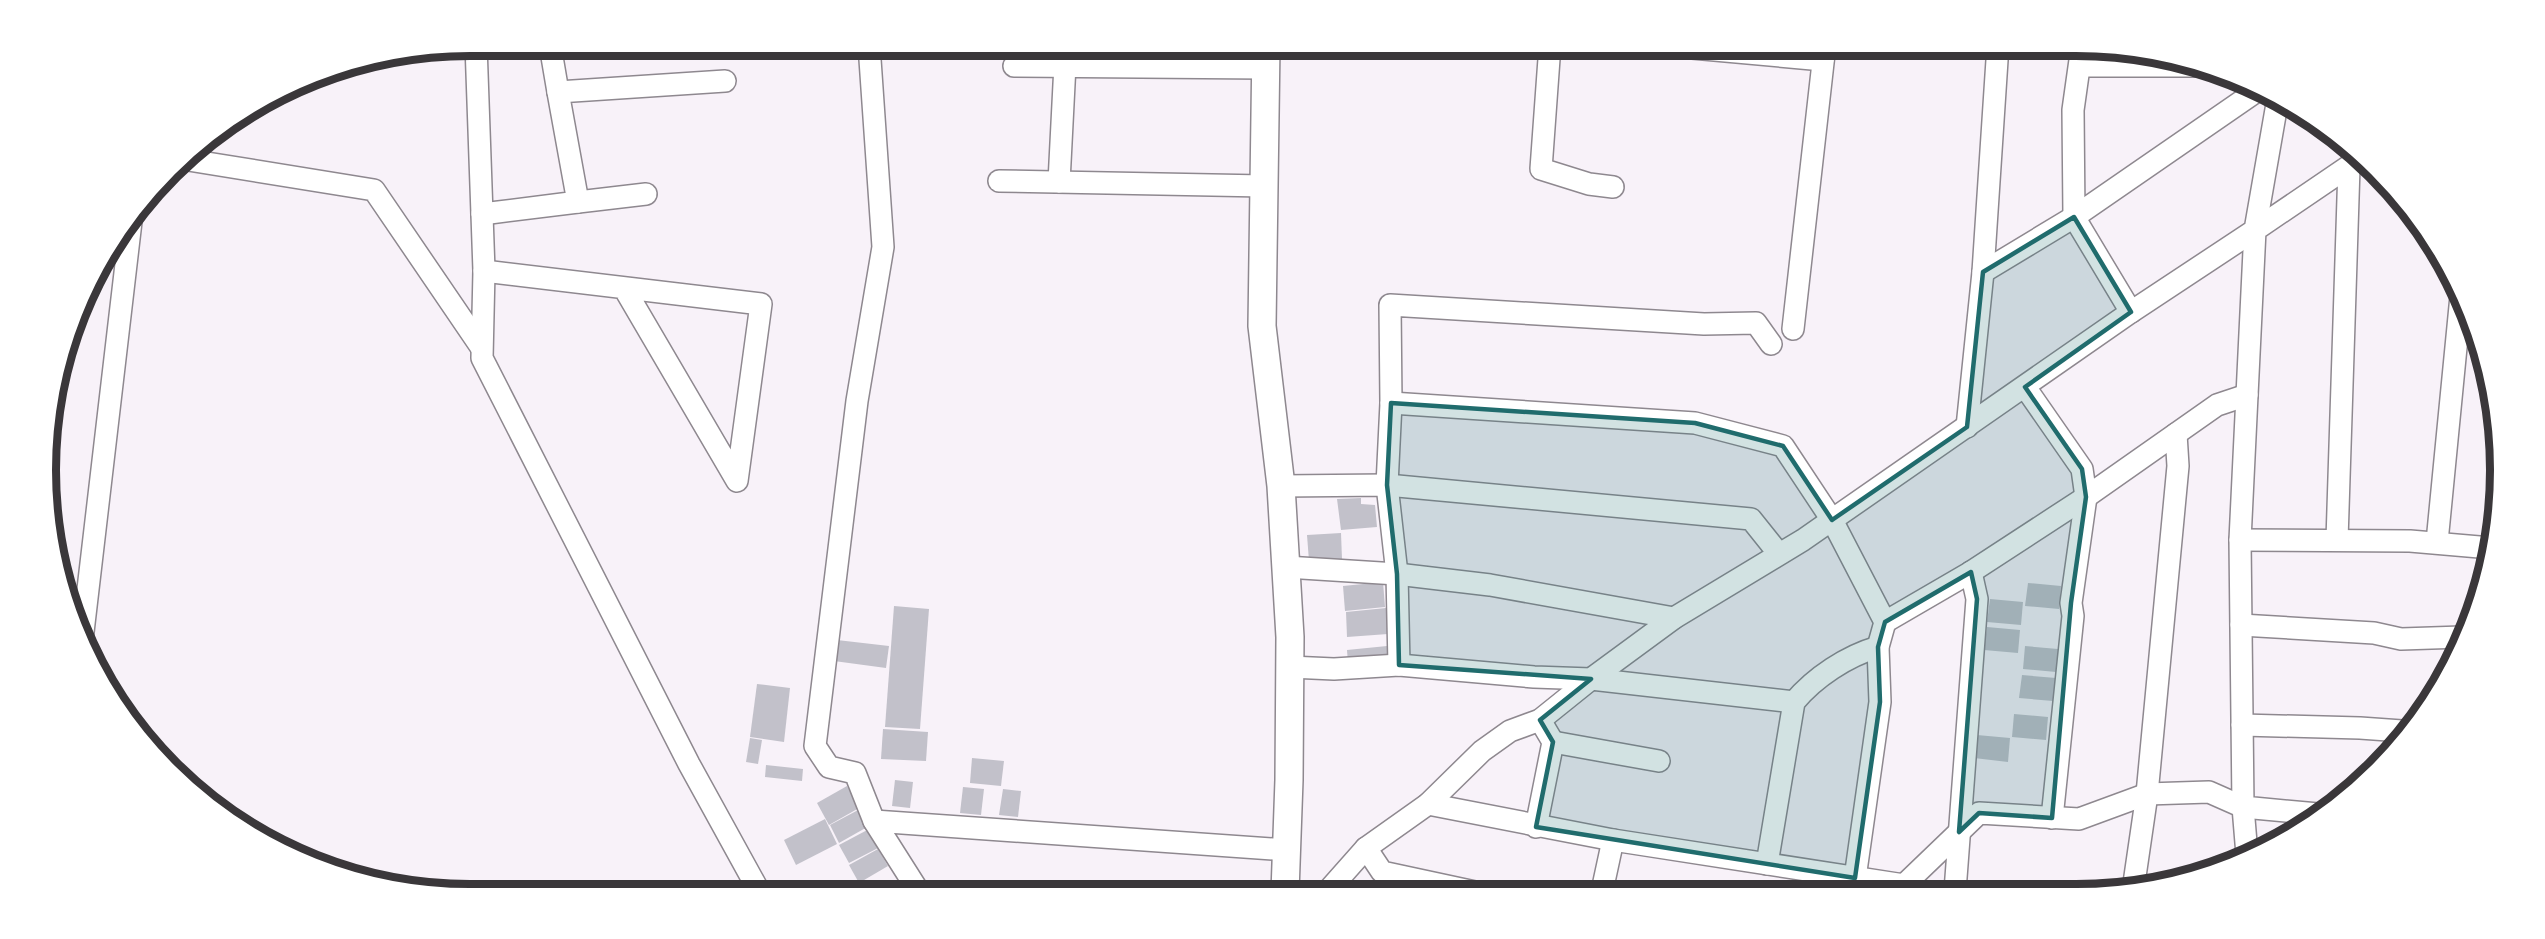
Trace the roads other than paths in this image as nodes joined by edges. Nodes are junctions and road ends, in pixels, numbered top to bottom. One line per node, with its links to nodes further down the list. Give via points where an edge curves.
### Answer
1 (476, 56): 26 (street)
2 (552, 56): 14 (street)
3 (870, 56): 75 (street, via 883,247 857,402 815,746 829,767 855,773)
4 (1066, 56): 12 (street)
5 (1265, 56): 12 (street); 22 (street)
6 (1549, 56): 23 (street, via 1541,169)
7 (1824, 56): 35 (street)
8 (1997, 56): 31 (street)
9 (2082, 56): 10 (street); 27 (street, via 2073,110)
10 (2144, 61)
11 (1014, 66): 12 (street)
12 (1066, 67): 21 (street)
13 (724, 81): 14 (street)
14 (558, 92): 25 (street)
15 (2251, 95): 27 (street)
16 (2276, 108): 28 (street)
17 (194, 161): 37 (street, via 374,190)
18 (2353, 163): 28 (street)
19 (2355, 165): 48 (street)
20 (999, 181): 21 (street)
21 (1059, 182): 22 (street)
22 (1264, 186): 44 (street, via 1262,326)
23 (1613, 187)
24 (646, 194): 25 (street)
25 (578, 202): 26 (street)
26 (482, 214): 30 (street)
27 (2074, 217): 31 (street); 33 (street)
28 (2255, 230): 33 (street); 39 (street)
29 (130, 233): 56 (street)
30 (484, 271): 32 (street); 37 (street)
31 (1983, 272): 41 (street)
32 (624, 288): 32 (street, via 761,304 737,481 630,298)
33 (2131, 312): 38 (street)
34 (2459, 314): 49 (street)
35 (1793, 329)
36 (1771, 344): 40 (street, via 1756,323 1704,324 1390,305)
37 (481, 347): 86 (street, via 492,380 683,753)
38 (2025, 387): 41 (street); 45 (street, via 2082,469)
39 (2247, 395): 42 (street, via 2217,405); 47 (street)
40 (1390, 403): 43 (street); 46 (street, via 1695,423 1783,446)
41 (1967, 428): 46 (street)
42 (2176, 434): 45 (street); 70 (street, via 2178,466)
43 (1388, 485): 44 (street); 51 (street, via 1751,519); 54 (street)
44 (1281, 486): 52 (street)
45 (2086, 497): 53 (street); 74 (street, via 2071,603 2073,616)
46 (1832, 520): 51 (street); 57 (street)
47 (2240, 540): 48 (street); 58 (street)
48 (2337, 540): 49 (street)
49 (2437, 542): 50 (street)
50 (2482, 547)
51 (1779, 554): 55 (street)
52 (1286, 567): 54 (street); 62 (street)
53 (1971, 572): 57 (street); 77 (street, via 1977,599)
54 (1397, 574): 55 (street, via 1490,585); 61 (street)
55 (1674, 618): 63 (street)
56 (84, 621)
57 (1885, 622): 60 (street)
58 (2241, 625): 59 (street, via 2374,633 2401,639); 66 (street)
59 (2454, 637)
60 (1878, 647): 64 (street, via 1858,653 1805,689); 83 (street, via 1880,702)
61 (1398, 665): 62 (street); 63 (street)
62 (1290, 667): 81 (street)
63 (1591, 679): 64 (street); 65 (street)
64 (1794, 702): 82 (street)
65 (1540, 720): 68 (street); 71 (street, via 1510,731)
66 (2242, 725): 67 (street); 72 (street)
67 (2397, 731)
68 (1553, 742): 69 (street); 76 (street)
69 (1659, 761)
70 (2146, 794): 72 (street, via 2209,792); 74 (street, via 2079,819); 84 (street)
71 (1428, 804): 76 (street); 80 (street)
72 (2243, 807): 73 (street); 79 (street)
73 (2307, 813)
74 (2052, 818): 77 (street, via 1979,813)
75 (874, 821): 81 (street); 87 (street)
76 (1536, 826): 78 (street)
77 (1959, 832): 93 (street); 94 (street)
78 (1613, 840): 82 (street); 91 (street)
79 (2246, 847)
80 (1366, 848): 85 (street); 89 (street)
81 (1287, 850): 88 (street)
82 (1767, 864): 83 (street)
83 (1854, 878): 92 (street)
84 (2134, 879)
85 (1380, 882): 90 (street)
86 (755, 884)
87 (916, 884)
88 (1285, 884)
89 (1334, 884)
90 (1399, 884)
91 (1604, 884)
92 (1883, 884)
93 (1912, 884)
94 (1955, 884)

